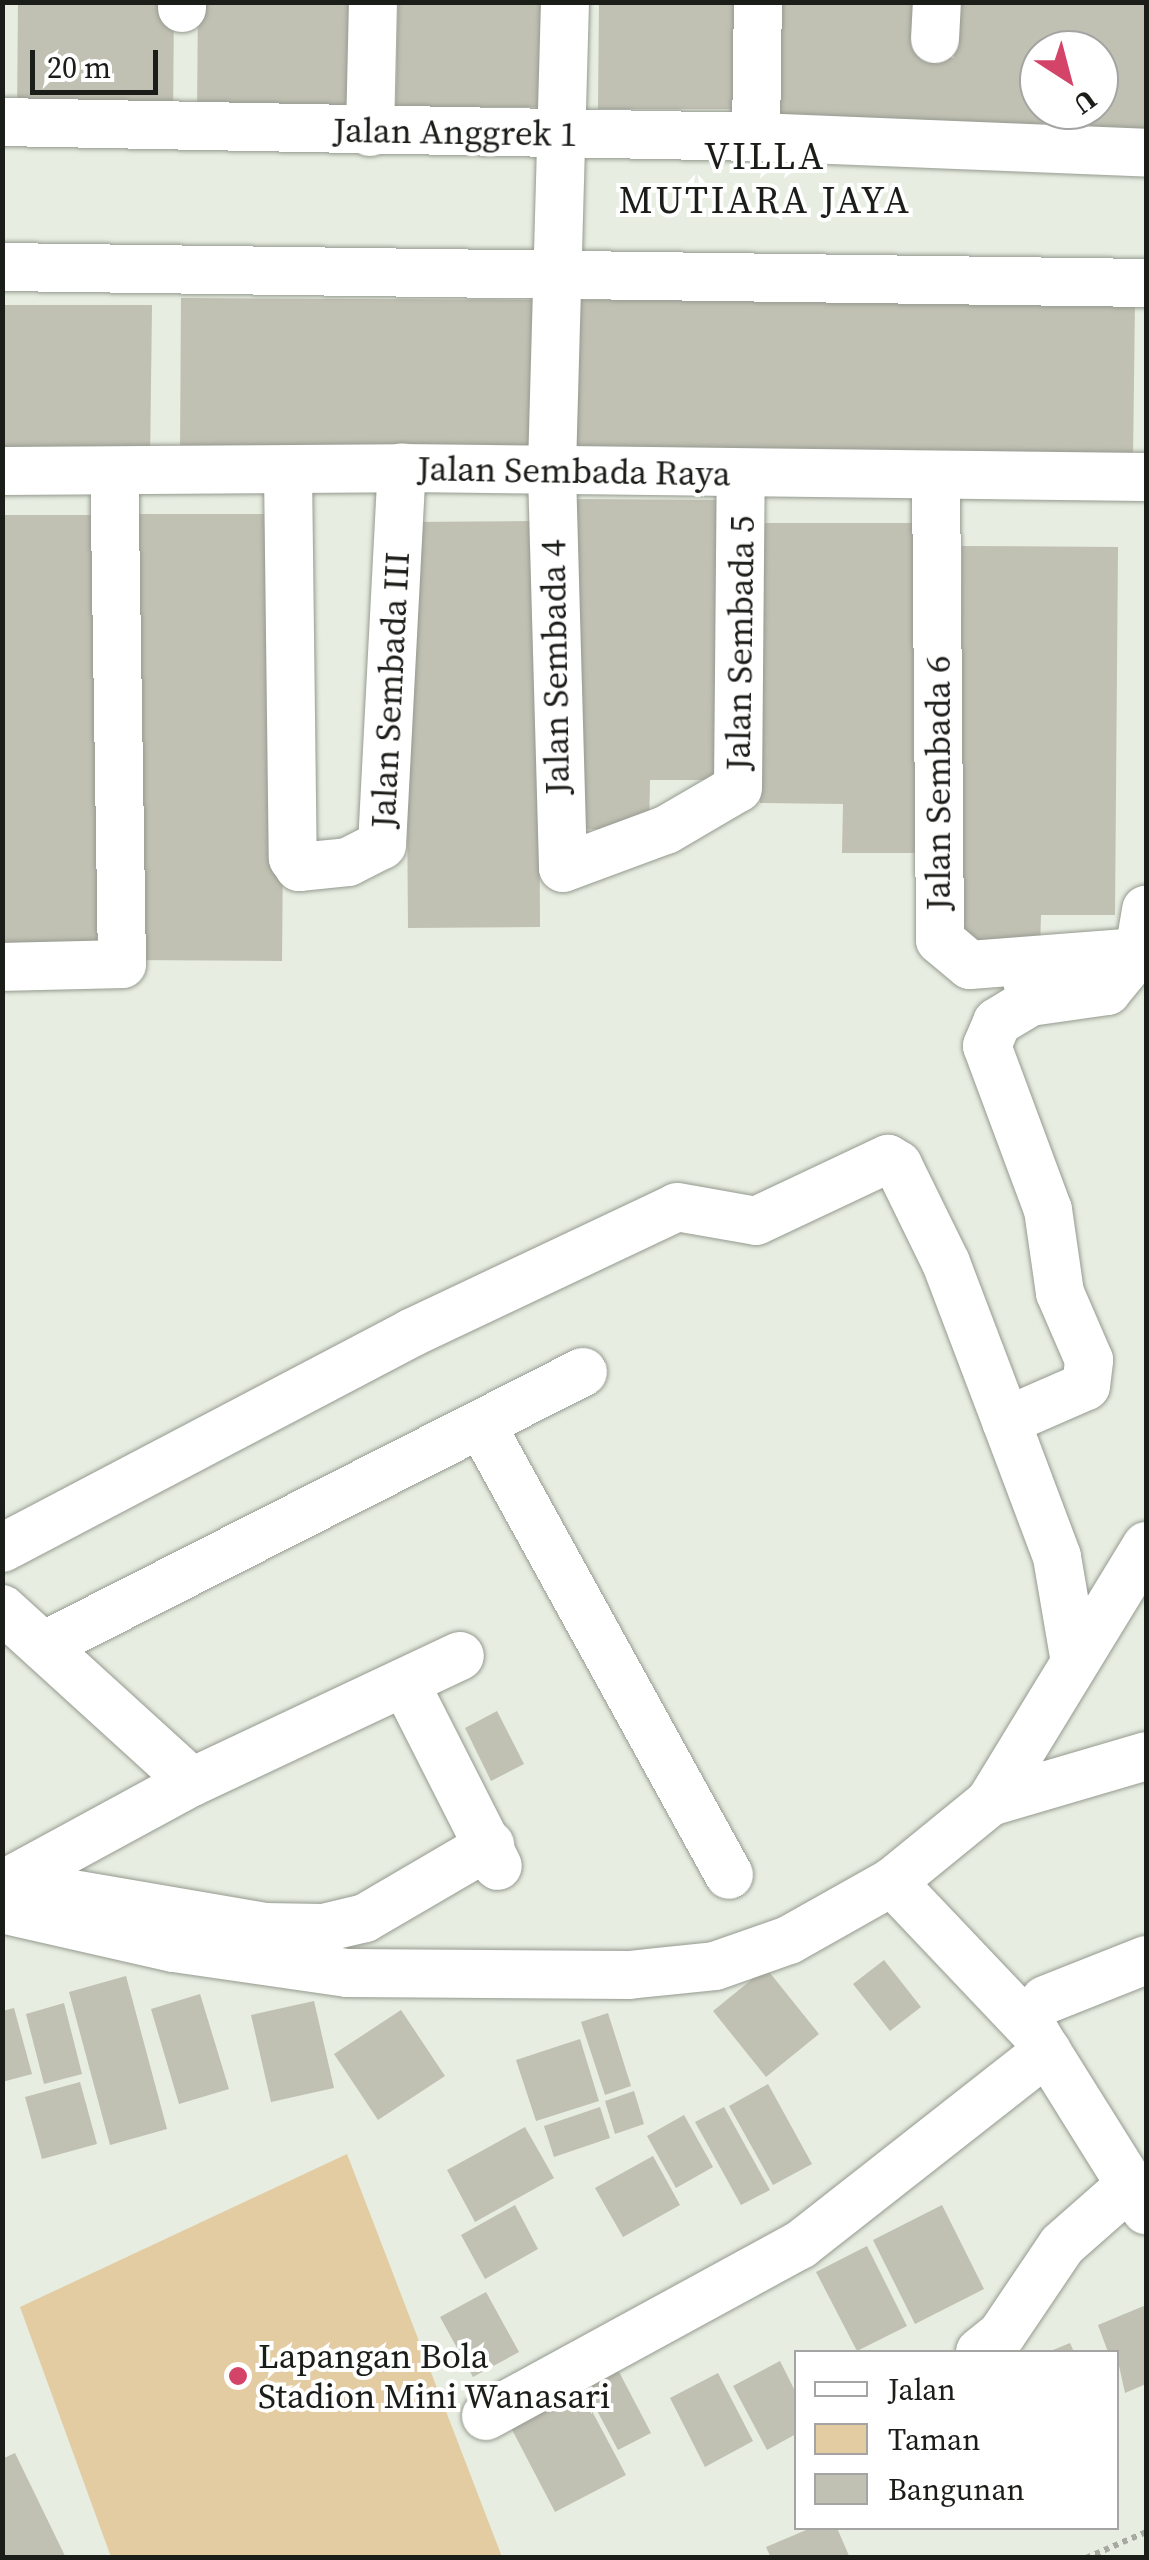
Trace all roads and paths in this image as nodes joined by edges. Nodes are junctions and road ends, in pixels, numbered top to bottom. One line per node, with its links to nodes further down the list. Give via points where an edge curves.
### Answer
1 (373, 2): 5 (street)
2 (566, 2): 6 (street, Jalan Sembada 4)
3 (758, 2): 7 (street)
4 (2, 122): 5 (street, Jalan Anggrek 1)
5 (370, 132): 6 (street, Jalan Anggrek 1)
6 (564, 134): 7 (street, Jalan Anggrek 1); 10 (street, Jalan Sembada 4)
7 (756, 137): 8 (street, Jalan Anggrek 1)
8 (1146, 153)
9 (2, 267): 10 (street)
10 (553, 271): 11 (street); 15 (street, Jalan Sembada 4)
11 (1146, 283)
12 (402, 468): 13 (street, Jalan Sembada Raya); 13 (street, Jalan Sembada III, via 382,844 348,862 298,867); 15 (street, Jalan Sembada Raya)
13 (288, 470): 16 (street, Jalan Sembada Raya)
14 (2, 471): 16 (street, Jalan Sembada Raya)
15 (552, 473): 17 (street, Jalan Sembada Raya); 20 (street, Jalan Sembada 4)
16 (114, 474): 22 (street, via 122,964)
17 (741, 474): 18 (street, Jalan Sembada Raya); 20 (street, Jalan Sembada 5, via 738,788 666,830 568,869)
18 (936, 476): 19 (street, Jalan Sembada Raya); 23 (street, Jalan Sembada 6, via 940,940 970,965)
19 (1146, 477)
20 (558, 860)
21 (1143, 931): 23 (street, Jalan Sembada 6)
22 (2, 967)
23 (1027, 983): 25 (street, via 988,1046 1048,1210 1060,1293 1089,1360 1086,1386)
24 (583, 1372): 26 (street)
25 (1006, 1422): 28 (street, via 922,1214 898,1165 879,1158 756,1221 678,1207 411,1334); 31 (street)
26 (483, 1428): 32 (street); 39 (street)
27 (1146, 1546): 31 (street)
28 (2, 1548)
29 (1146, 1597): 31 (street)
30 (2, 1608): 32 (street)
31 (1083, 1642): 37 (street)
32 (48, 1644): 36 (street)
33 (460, 1656): 34 (street)
34 (405, 1683): 36 (street); 40 (street, via 494,1855 364,1918 323,1928 265,1927)
35 (1146, 1756): 37 (street)
36 (192, 1782): 40 (street)
37 (990, 1802): 38 (street)
38 (906, 1871): 40 (street, via 760,1952 715,1966 629,1974 419,1977 284,1966); 42 (street); 43 (street)
39 (729, 1875)
40 (4, 1889)
41 (1146, 1960): 42 (street)
42 (1044, 2000): 44 (street)
43 (1046, 2051): 44 (street); 46 (street, via 787,2254)
44 (1141, 2184): 45 (street, via 1062,2245 1002,2334)
45 (982, 2350)
46 (486, 2416)
47 (1146, 2532): 48 (path)
48 (1086, 2558)

